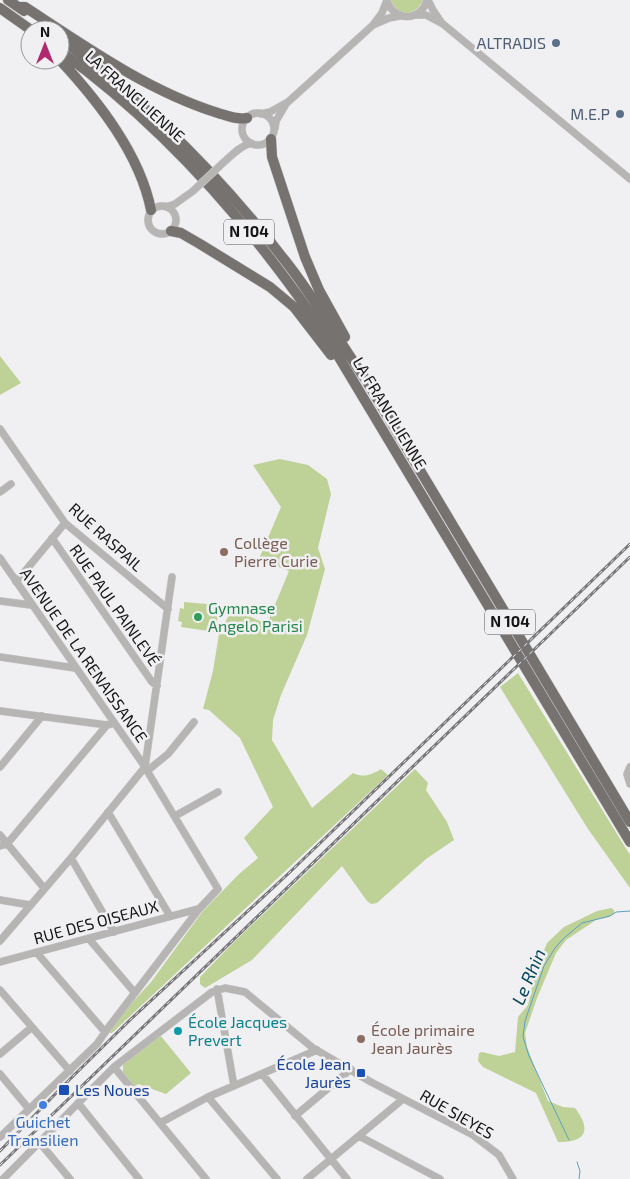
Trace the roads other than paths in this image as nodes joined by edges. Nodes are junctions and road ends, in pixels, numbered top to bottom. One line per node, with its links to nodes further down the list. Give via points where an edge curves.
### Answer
1 (8, 0): 4 (highway)
2 (387, 0): 8 (street, via 391,10); 12 (street)
3 (428, 0): 7 (street); 11 (street)
4 (19, 7): 9 (highway); 19 (highway, via 25,7 151,85 206,109 237,119)
5 (0, 8): 6 (highway)
6 (10, 15): 10 (highway); 13 (highway, via 12,22)
7 (416, 15): 8 (street); 11 (street, via 426,15)
8 (400, 16): 12 (street)
9 (36, 20)
10 (20, 22)
11 (443, 24): 24 (street)
12 (372, 25): 17 (street)
13 (20, 27)
14 (70, 46): 30 (highway, LA FRANCILIENNE / N 104, via 122,86 243,209 284,259)
15 (70, 59): 31 (highway, LA FRANCILIENNE / N 104, via 161,136 238,218 313,316)
16 (69, 70): 27 (highway, via 117,132 142,181)
17 (288, 102): 18 (street); 20 (street, via 276,121)
18 (261, 114): 19 (street); 20 (street, via 270,119)
19 (247, 118): 21 (street)
20 (273, 134): 22 (street, via 262,145); 30 (highway, via 272,157 313,276 367,376)
21 (244, 136): 22 (street); 23 (street)
22 (252, 143): 23 (street, via 234,152)
23 (224, 162): 25 (street, bridge)
24 (630, 179)
25 (193, 191): 26 (street); 28 (street)
26 (166, 207): 27 (street); 28 (street)
27 (151, 210): 29 (street, via 150,228 158,234)
28 (174, 214): 29 (street, via 175,223)
29 (171, 231): 31 (highway, via 181,233 243,269 294,307)
30 (366, 380): 57 (highway, LA FRANCILIENNE / N 104)
31 (372, 414): 59 (highway, LA FRANCILIENNE / N 104)
32 (0, 429): 35 (street, RUE RASPAIL)
33 (11, 484): 34 (street)
34 (0, 492)
35 (65, 522): 36 (street); 42 (street, RUE RASPAIL)
36 (52, 538): 39 (street); 45 (street, RUE PAUL PAINLEVÉ)
37 (0, 558): 39 (street, AVENUE DE LA RENAISSANCE)
38 (172, 577): 42 (street)
39 (16, 582): 41 (street, AVENUE DE LA RENAISSANCE)
40 (0, 601): 41 (street)
41 (31, 605): 44 (street, AVENUE DE LA RENAISSANCE)
42 (168, 609): 45 (street)
43 (0, 657): 44 (street)
44 (76, 668): 49 (street, AVENUE DE LA RENAISSANCE)
45 (157, 686): 52 (street)
46 (0, 710): 47 (street)
47 (42, 716): 49 (street); 51 (street)
48 (194, 722): 52 (street, via 168,754)
49 (111, 724): 52 (street, AVENUE DE LA RENAISSANCE); 60 (street)
50 (630, 766): 53 (street, via 627,774)
51 (0, 767)
52 (146, 769): 55 (street); 56 (street, AVENUE DE LA RENAISSANCE)
53 (630, 784)
54 (218, 792): 56 (street)
55 (108, 812): 61 (street); 66 (street)
56 (175, 816): 65 (street, AVENUE DE LA RENAISSANCE, via 218,889)
57 (630, 822)
58 (0, 836): 60 (street)
59 (630, 842)
60 (4, 845): 62 (street)
61 (71, 858): 62 (street); 67 (street)
62 (44, 888): 64 (street)
63 (0, 900): 64 (street)
64 (30, 905): 69 (street)
65 (198, 909): 66 (street, RUE DES OISEAUX); 74 (street)
66 (170, 916): 67 (street, RUE DES OISEAUX)
67 (114, 932): 68 (street, RUE DES OISEAUX)
68 (89, 939): 70 (street, RUE DES OISEAUX); 74 (street)
69 (0, 941)
70 (37, 953): 71 (street, RUE DES OISEAUX); 76 (street)
71 (0, 962)
72 (0, 990): 75 (street)
73 (217, 990): 77 (street, RUE SIEYES, via 231,988 246,992); 79 (street); 84 (street)
74 (135, 993): 76 (street)
75 (32, 1027): 78 (street); 81 (street)
76 (104, 1032): 81 (street, via 97,1044)
77 (317, 1050): 80 (street, RUE SIEYES); 83 (street)
78 (0, 1054)
79 (114, 1067): 87 (street); 90 (street)
80 (351, 1069): 86 (street, RUE SIEYES); 89 (street)
81 (70, 1071): 88 (street)
82 (0, 1074): 88 (street)
83 (262, 1075): 84 (street); 89 (street)
84 (234, 1086): 85 (street)
85 (208, 1098): 90 (street); 99 (street)
86 (403, 1099): 91 (street); 103 (street, RUE SIEYES, via 473,1135 499,1155)
87 (78, 1103): 93 (street); 97 (street)
88 (29, 1109): 92 (street)
89 (295, 1116): 94 (street)
90 (160, 1123): 98 (street)
91 (360, 1136): 94 (street); 102 (street)
92 (0, 1137)
93 (40, 1143): 95 (street); 96 (street)
94 (331, 1160): 100 (street); 101 (street)
95 (3, 1179)
96 (70, 1179)
97 (139, 1179)
98 (206, 1179)
99 (277, 1179)
100 (307, 1179)
101 (347, 1179)
102 (440, 1179)
103 (514, 1179)

